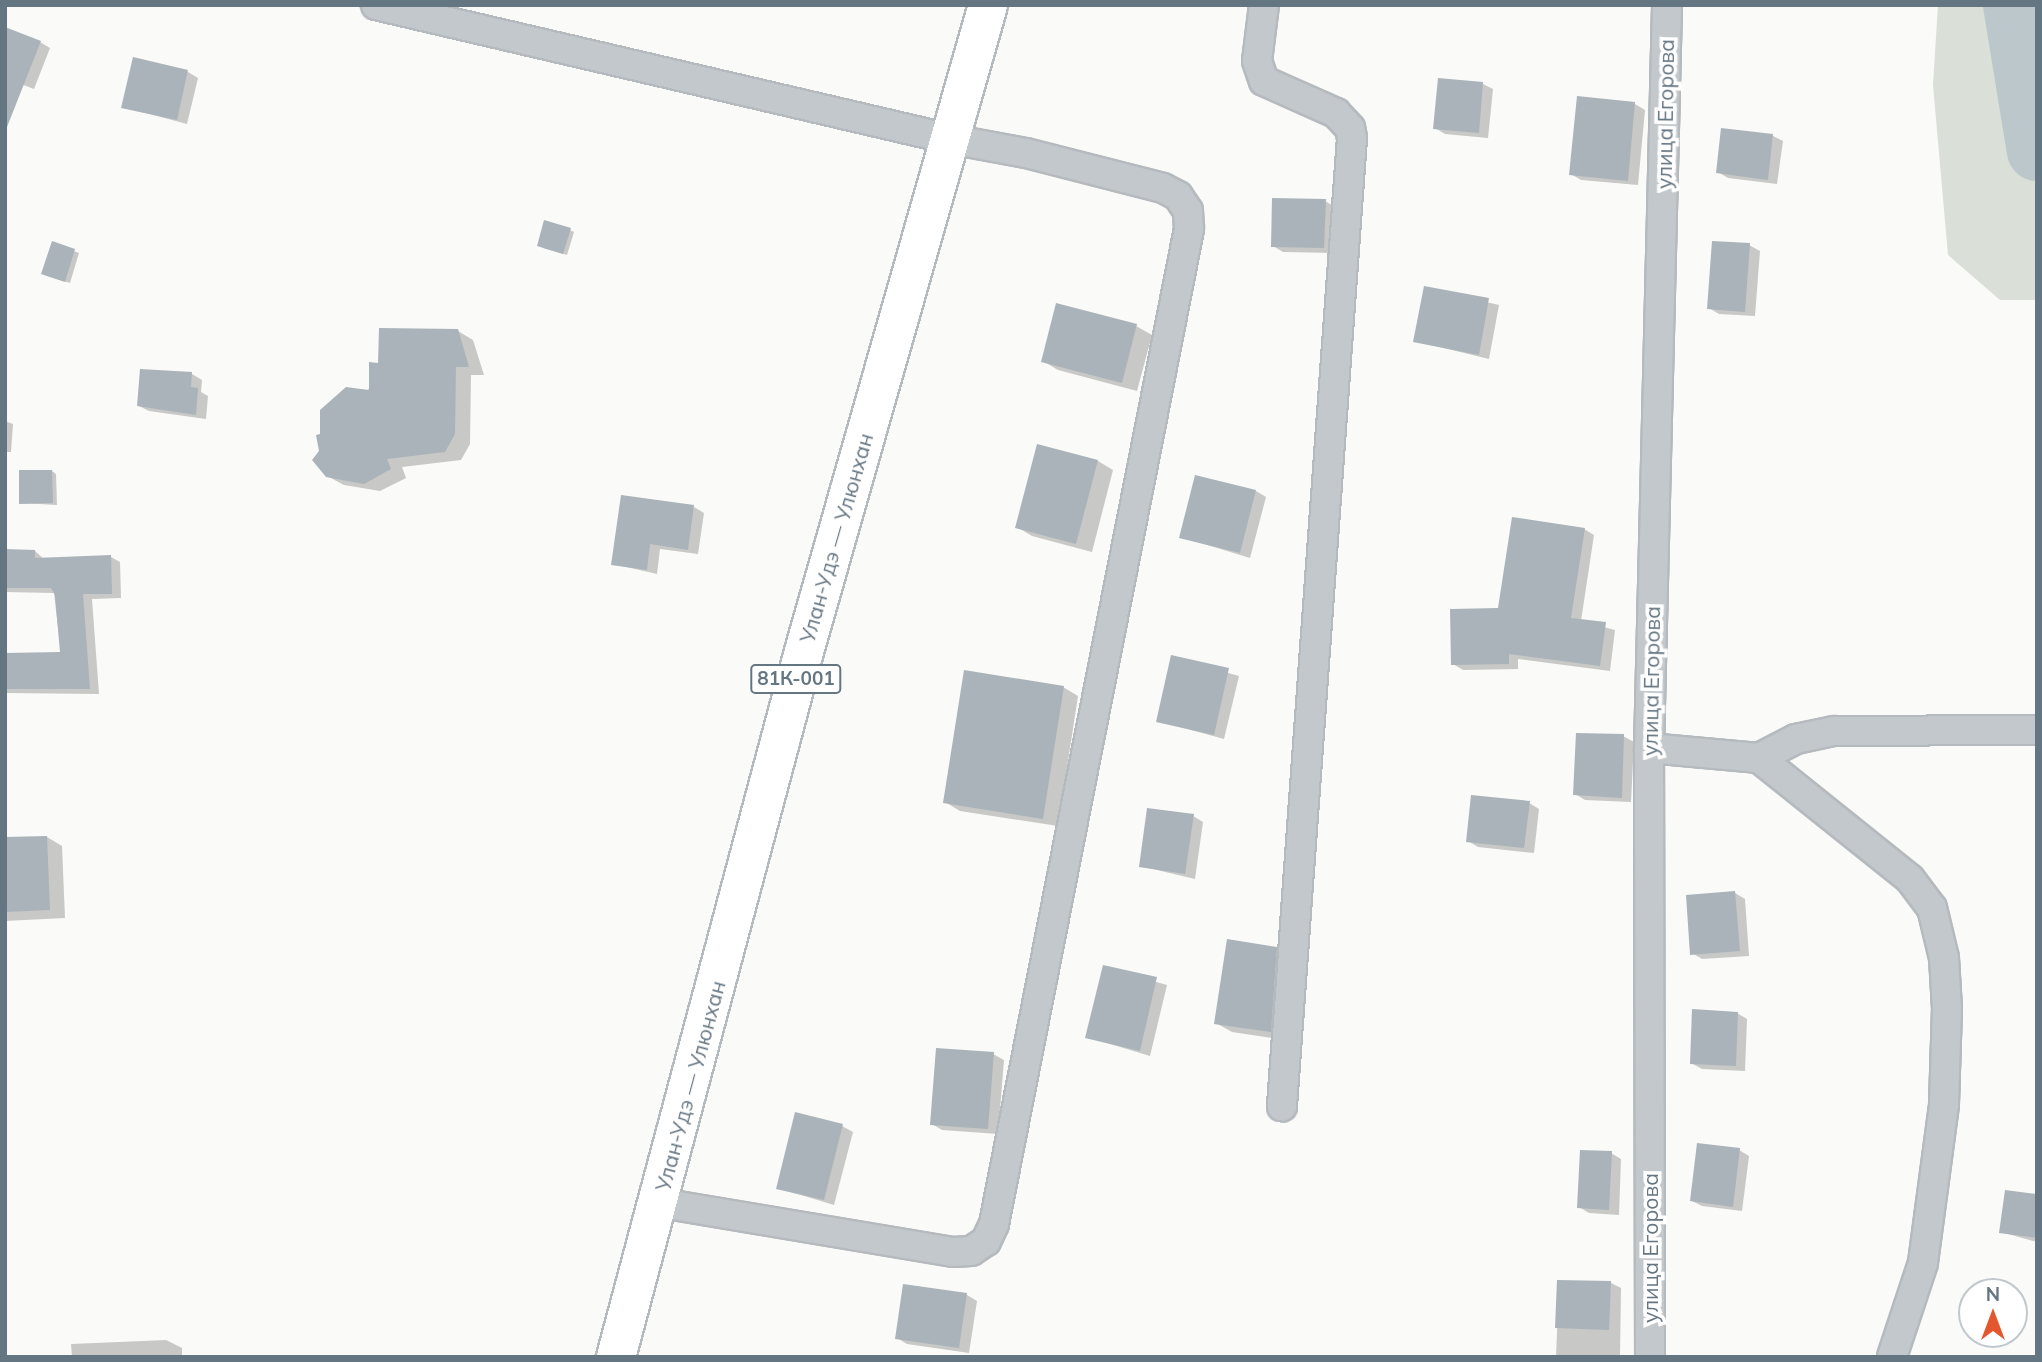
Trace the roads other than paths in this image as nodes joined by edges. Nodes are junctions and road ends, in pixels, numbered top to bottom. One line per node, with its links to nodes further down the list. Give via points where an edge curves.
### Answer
1 (376, 5): 5 (street)
2 (988, 5): 5 (main road, Улан-Удэ — Улюнхан / 81К-001)
3 (1264, 5): 9 (street, via 1257,61 1264,81 1336,113 1350,128 1352,138)
4 (1667, 5): 7 (street, улица Егорова)
5 (950, 139): 10 (main road, Улан-Удэ — Улюнхан / 81К-001, via 803,655); 10 (street, via 1163,188 1178,196 1188,211 1189,229 994,1224 986,1241 971,1251 953,1252)
6 (2037, 730): 8 (street, via 1834,730 1796,739)
7 (1649, 748): 8 (street); 12 (street, улица Егорова)
8 (1759, 758): 13 (street, via 1910,878 1931,908 1944,958 1944,1105 1934,1190 1923,1264)
9 (1282, 1106)
10 (659, 1203): 11 (main road, Улан-Удэ — Улюнхан / 81К-001)
11 (616, 1357)
12 (1650, 1357)
13 (1892, 1357)

